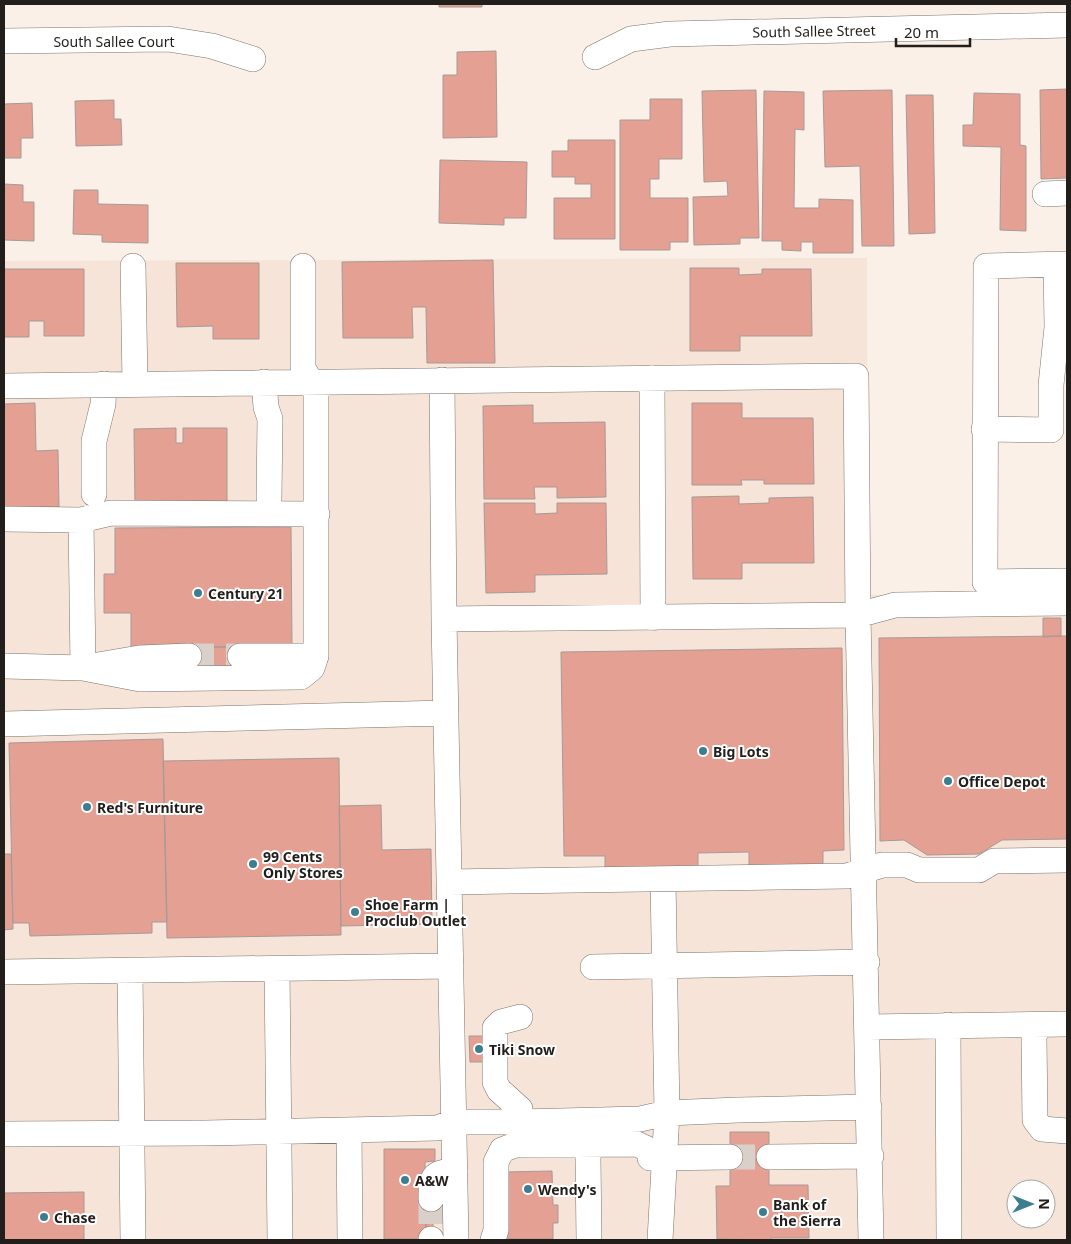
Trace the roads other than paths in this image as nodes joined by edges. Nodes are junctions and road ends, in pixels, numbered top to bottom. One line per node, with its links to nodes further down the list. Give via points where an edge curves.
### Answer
1 (1067, 25): 3 (street, South Sallee Street, via 670,34 631,40)
2 (4, 41): 4 (street, South Sallee Court, via 168,39 212,46)
3 (595, 57)
4 (252, 59)
5 (1062, 264): 15 (street, via 1051,385 1051,430); 15 (street, via 986,266)
6 (133, 266): 13 (street)
7 (303, 266): 10 (street, via 303,368)
8 (652, 378): 9 (street); 23 (street, via 856,376); 24 (street)
9 (442, 380): 10 (street); 25 (street)
10 (309, 381): 11 (street); 18 (street, via 316,392)
11 (264, 382): 13 (street); 17 (street, via 270,419)
12 (104, 384): 13 (street); 14 (street); 16 (street, via 94,441)
13 (134, 384)
14 (4, 386)
15 (984, 429): 21 (street, via 985,582)
16 (94, 494)
17 (269, 499)
18 (317, 514): 20 (street, via 111,513); 26 (street)
19 (10, 519): 20 (street)
20 (81, 520): 30 (street)
21 (1067, 581)
22 (1067, 603): 23 (street, via 895,605)
23 (858, 615): 24 (street); 34 (street)
24 (652, 618): 25 (street)
25 (444, 619): 31 (street)
26 (316, 648): 28 (street); 30 (street, via 312,668 301,677 140,679)
27 (189, 656): 30 (street, via 139,658)
28 (240, 656)
29 (4, 666): 30 (street)
30 (83, 668)
31 (446, 713): 32 (street); 36 (street)
32 (4, 724)
33 (1067, 860): 34 (street, via 994,861 979,870 919,870 907,865 882,865)
34 (864, 871): 35 (street, via 847,876); 37 (street)
35 (663, 879): 36 (street); 38 (street)
36 (449, 882): 39 (street)
37 (867, 962): 38 (street); 48 (street)
38 (664, 965): 40 (street); 50 (street)
39 (451, 966): 41 (street); 52 (street)
40 (593, 967)
41 (277, 969): 43 (street); 55 (street)
42 (4, 972): 43 (street)
43 (130, 972): 57 (street)
44 (520, 1017): 51 (street, via 501,1022 495,1028 496,1082)
45 (1067, 1024): 47 (street)
46 (948, 1025): 47 (street); 48 (street); 73 (street)
47 (1038, 1025): 54 (street, via 1034,1038 1035,1120 1042,1129)
48 (868, 1027): 49 (street)
49 (869, 1107): 50 (street); 59 (street)
50 (667, 1113): 58 (street, via 640,1119); 62 (street)
51 (520, 1115): 52 (street); 58 (street)
52 (454, 1122): 53 (street, via 437,1128); 63 (street)
53 (349, 1130): 55 (street); 67 (street)
54 (1067, 1130)
55 (279, 1132): 57 (street); 66 (street)
56 (4, 1134): 57 (street)
57 (132, 1134): 65 (street)
58 (590, 1141): 62 (street, via 638,1144); 69 (street, via 515,1145 502,1150 496,1162 496,1230); 70 (street)
59 (871, 1156): 61 (street); 72 (street)
60 (730, 1157): 62 (street)
61 (769, 1157)
62 (666, 1158): 71 (street)
63 (455, 1171): 64 (street, via 436,1174 431,1182); 68 (street)
64 (431, 1199)
65 (133, 1240)
66 (280, 1240)
67 (350, 1240)
68 (456, 1240)
69 (493, 1240)
70 (589, 1240)
71 (660, 1240)
72 (871, 1240)
73 (949, 1240)

